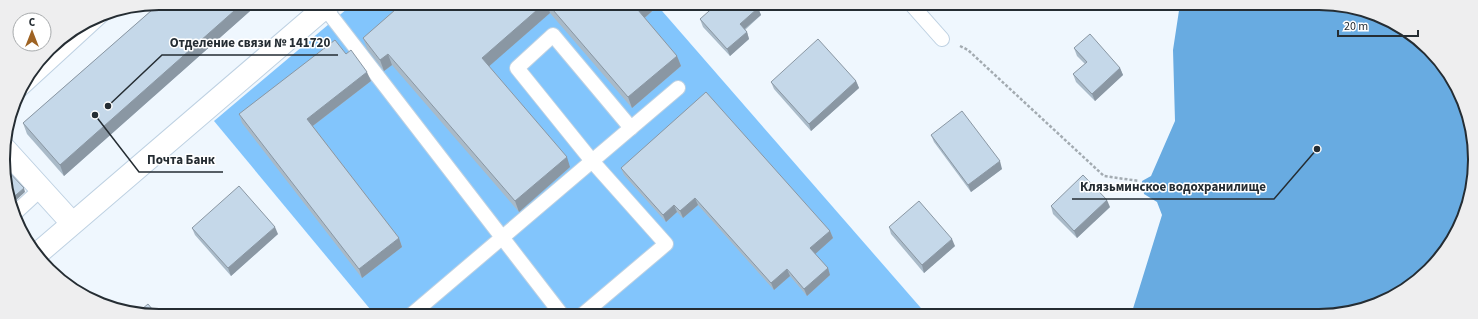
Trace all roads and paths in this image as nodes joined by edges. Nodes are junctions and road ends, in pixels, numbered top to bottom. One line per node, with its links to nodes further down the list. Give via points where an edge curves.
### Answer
1 (323, 10): 14 (street)
2 (331, 10): 15 (lane)
3 (916, 10): 5 (lane)
4 (87, 29): 6 (lane)
5 (942, 39): 11 (path, via 968,50 1104,176)
6 (35, 77)
7 (678, 88): 8 (lane)
8 (631, 128): 10 (lane); 10 (lane, via 553,36 517,68)
9 (10, 155): 12 (street)
10 (592, 161): 15 (lane); 19 (lane, via 666,244)
11 (1139, 181)
12 (41, 189): 13 (lane); 14 (street)
13 (19, 210)
14 (72, 223): 16 (street)
15 (502, 237): 17 (lane); 18 (lane)
16 (41, 251)
17 (418, 309)
18 (557, 309)
19 (589, 309)

